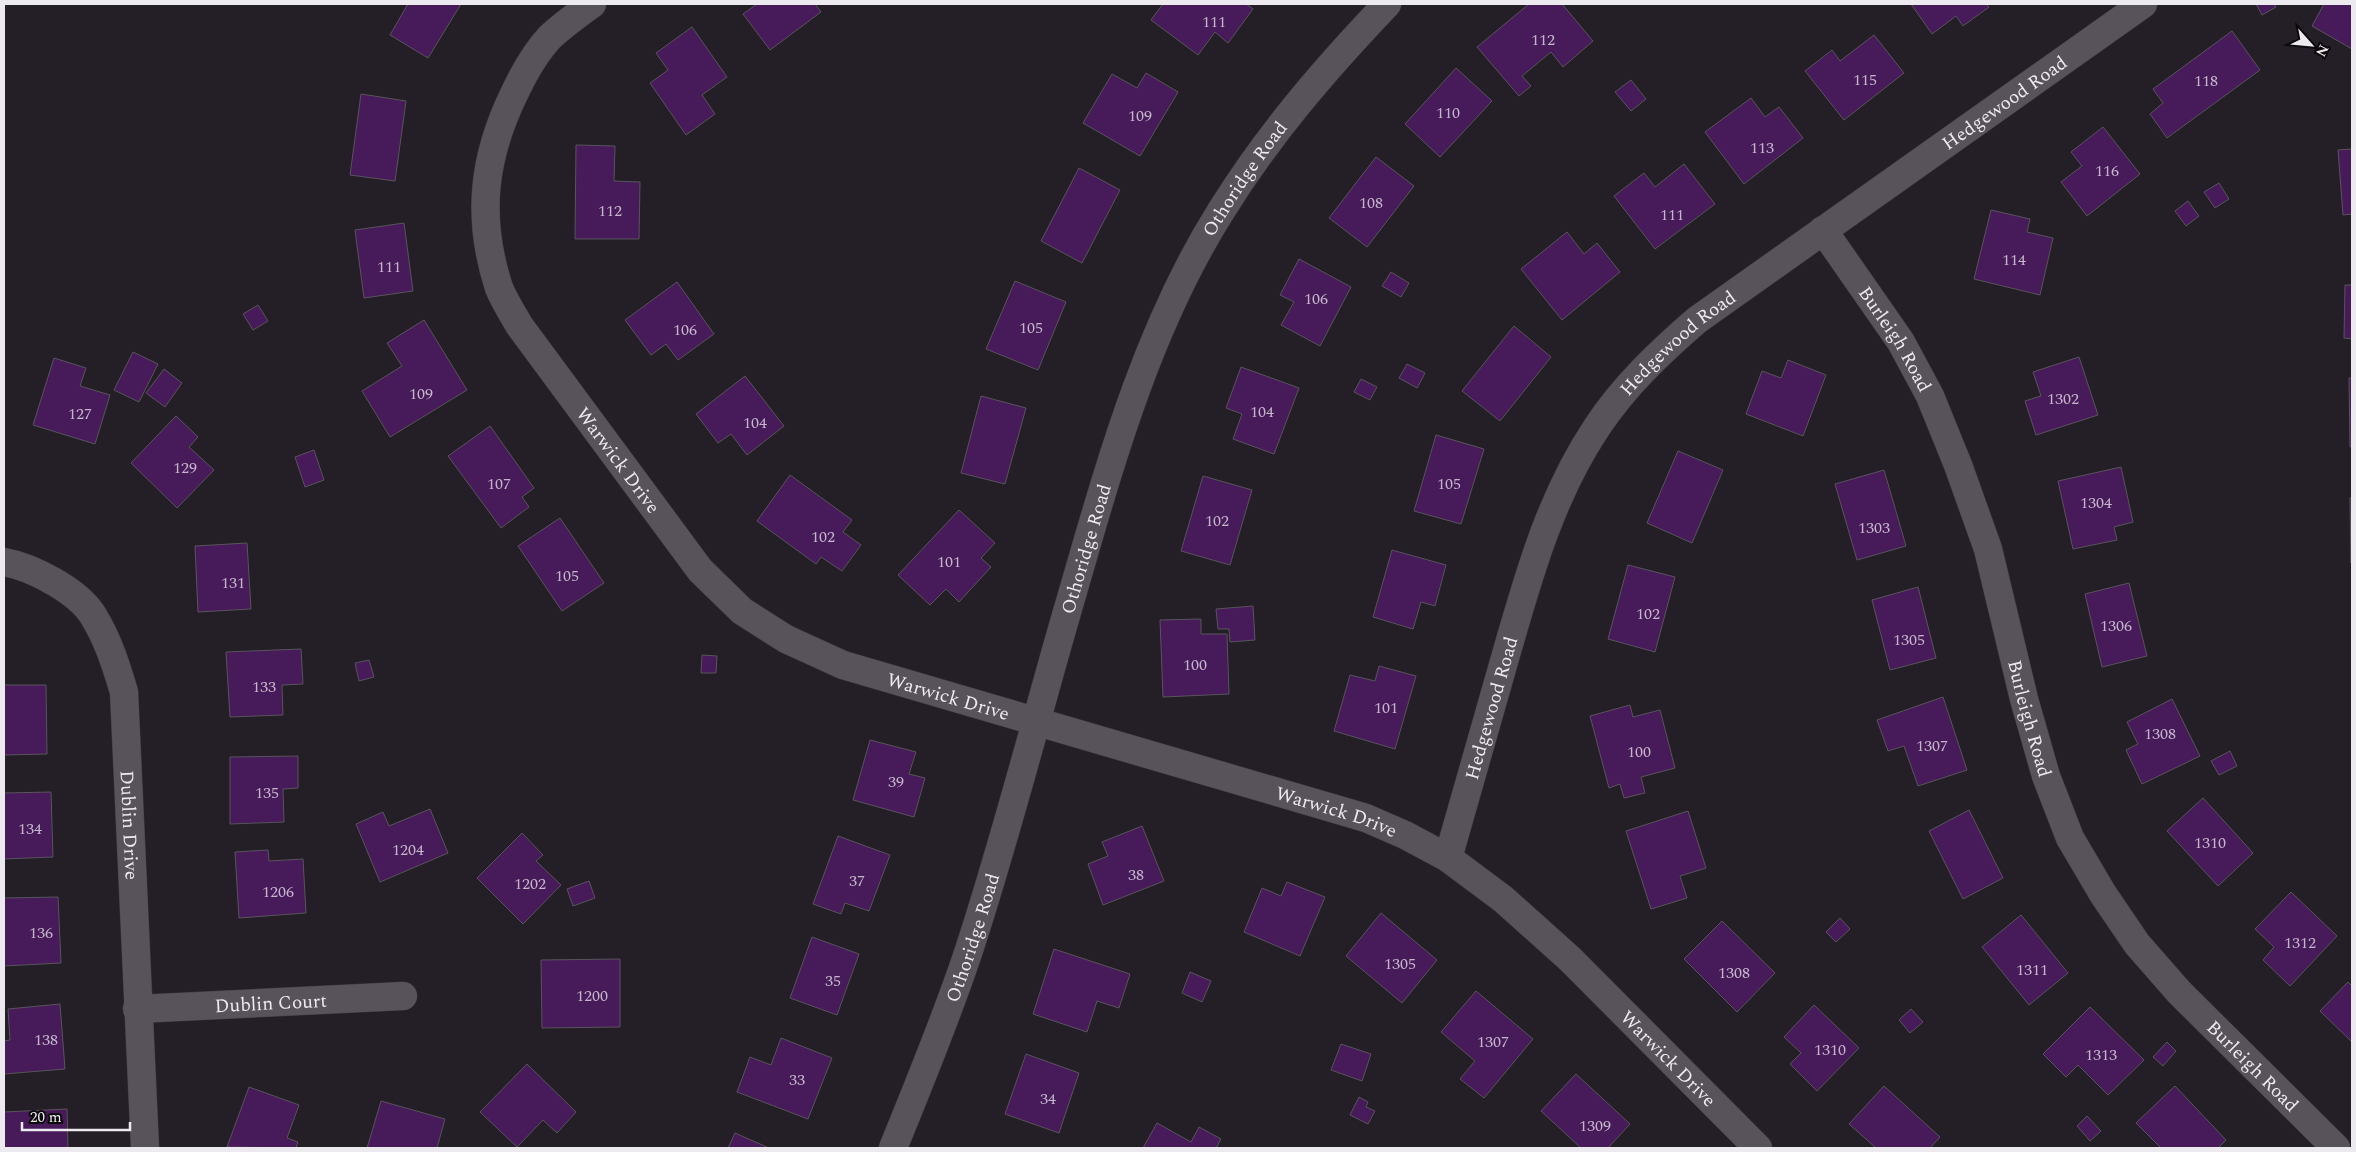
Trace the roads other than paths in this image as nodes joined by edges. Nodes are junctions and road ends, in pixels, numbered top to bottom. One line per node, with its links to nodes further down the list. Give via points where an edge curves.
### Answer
1 (592, 4): 6 (street, Warwick Drive, via 549,38 524,74 504,115 489,159 484,201 488,241 500,289 519,325 700,570 742,611 786,640 843,665)
2 (1387, 4): 6 (street, Othoridge Road, via 1331,62 1272,135 1219,213 1178,291 1143,370 1109,470)
3 (2143, 4): 4 (street, Hedgewood Road)
4 (1823, 230): 7 (street, Hedgewood Road, via 1697,320 1660,352 1597,427 1569,475 1530,568); 13 (street, Burleigh Road, via 1901,342 1930,396 1988,549 2024,700 2046,776 2070,838 2103,894 2143,951 2179,992)
5 (4, 562): 9 (street, Dublin Drive, via 17,564 61,584 93,614 112,653 124,692)
6 (1036, 721): 7 (street, Warwick Drive, via 1366,818); 11 (street, Othoridge Road, via 967,954)
7 (1448, 858): 12 (street, Warwick Drive, via 1503,899 1570,959)
8 (403, 996): 9 (street, Dublin Court)
9 (137, 1009): 10 (street, Dublin Drive)
10 (145, 1148)
11 (893, 1148)
12 (1758, 1148)
13 (2336, 1148)

